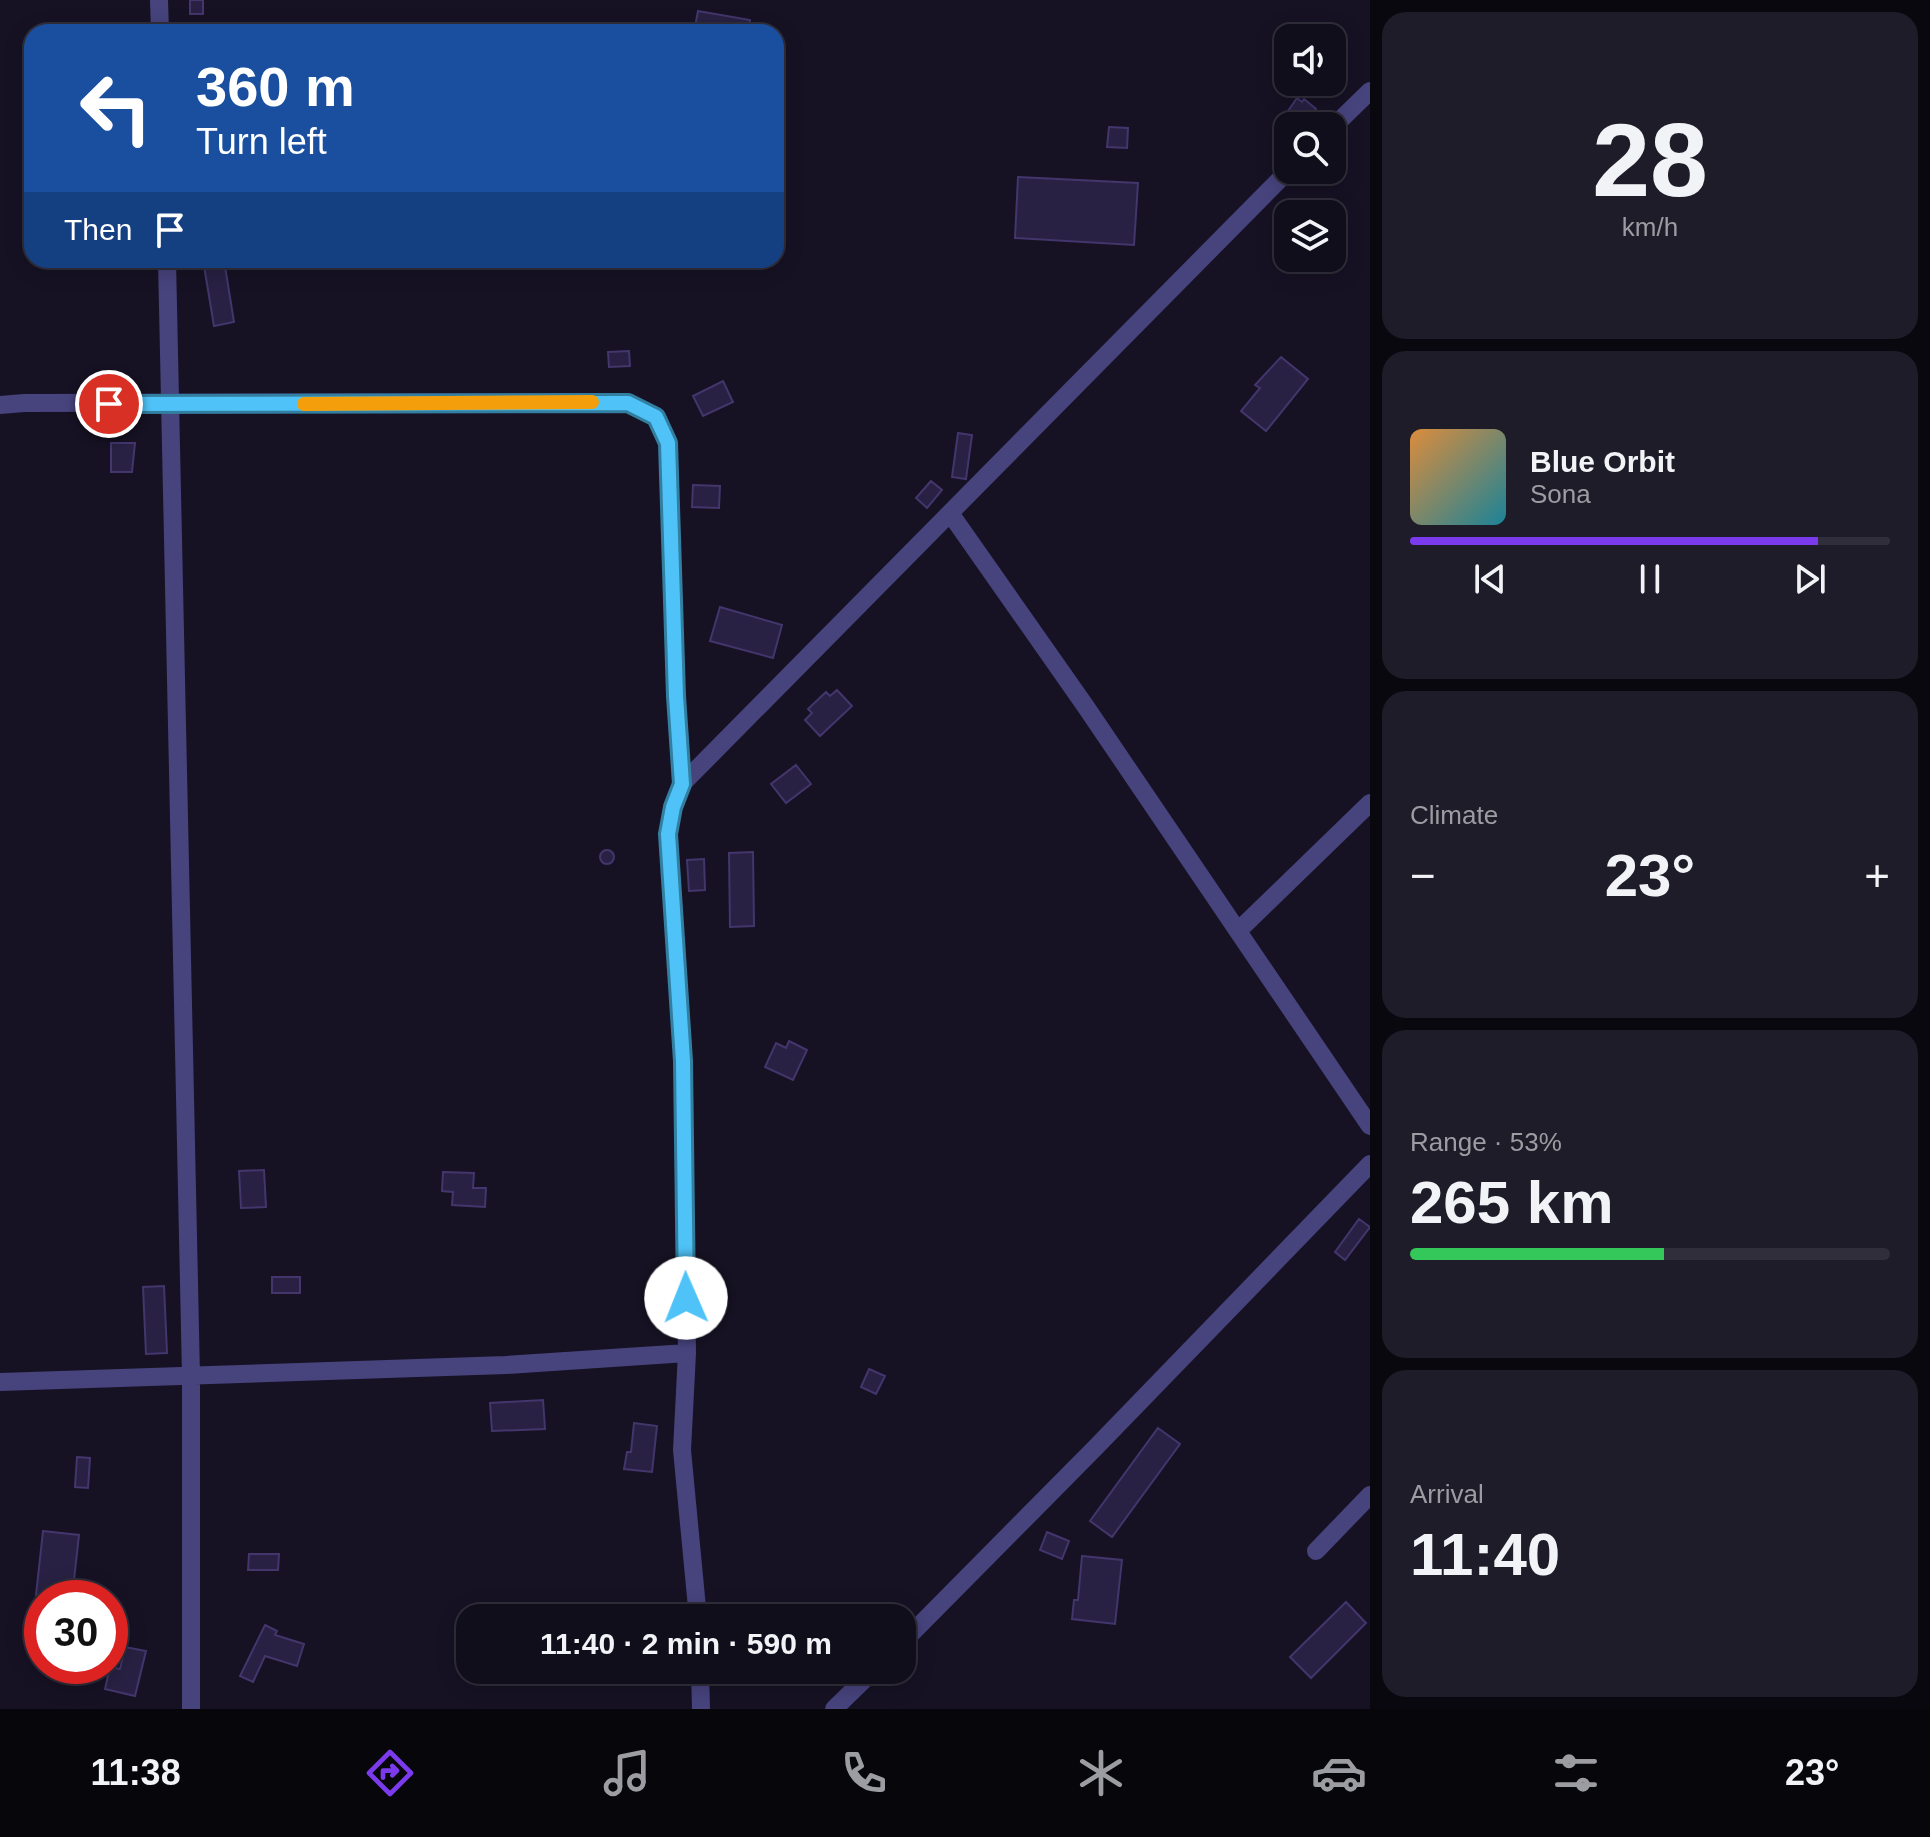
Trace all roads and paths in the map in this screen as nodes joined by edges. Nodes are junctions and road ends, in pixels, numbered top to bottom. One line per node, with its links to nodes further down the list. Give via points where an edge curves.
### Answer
1 (159, 0): 2 (street)
2 (160, 24)
3 (1370, 91): 4 (street)
4 (1346, 114)
5 (1275, 184): 9 (street)
6 (167, 268): 8 (street)
7 (0, 405): 8 (street)
8 (171, 405): 10 (street, via 628,403 656,417 668,443); 16 (street)
9 (950, 513): 10 (street); 12 (street)
10 (682, 784): 15 (street, via 668,834 683,1061)
11 (1370, 803): 12 (street)
12 (1238, 931): 13 (street)
13 (1370, 1126)
14 (1370, 1164): 21 (street)
15 (687, 1353): 16 (street); 20 (street, via 682,1450)
16 (191, 1376): 17 (street); 24 (street)
17 (0, 1382)
18 (1370, 1495): 19 (street)
19 (1316, 1551)
20 (697, 1604)
21 (916, 1629)
22 (700, 1684): 25 (street)
23 (860, 1684): 26 (street)
24 (191, 1709)
25 (701, 1709)
26 (834, 1709)

